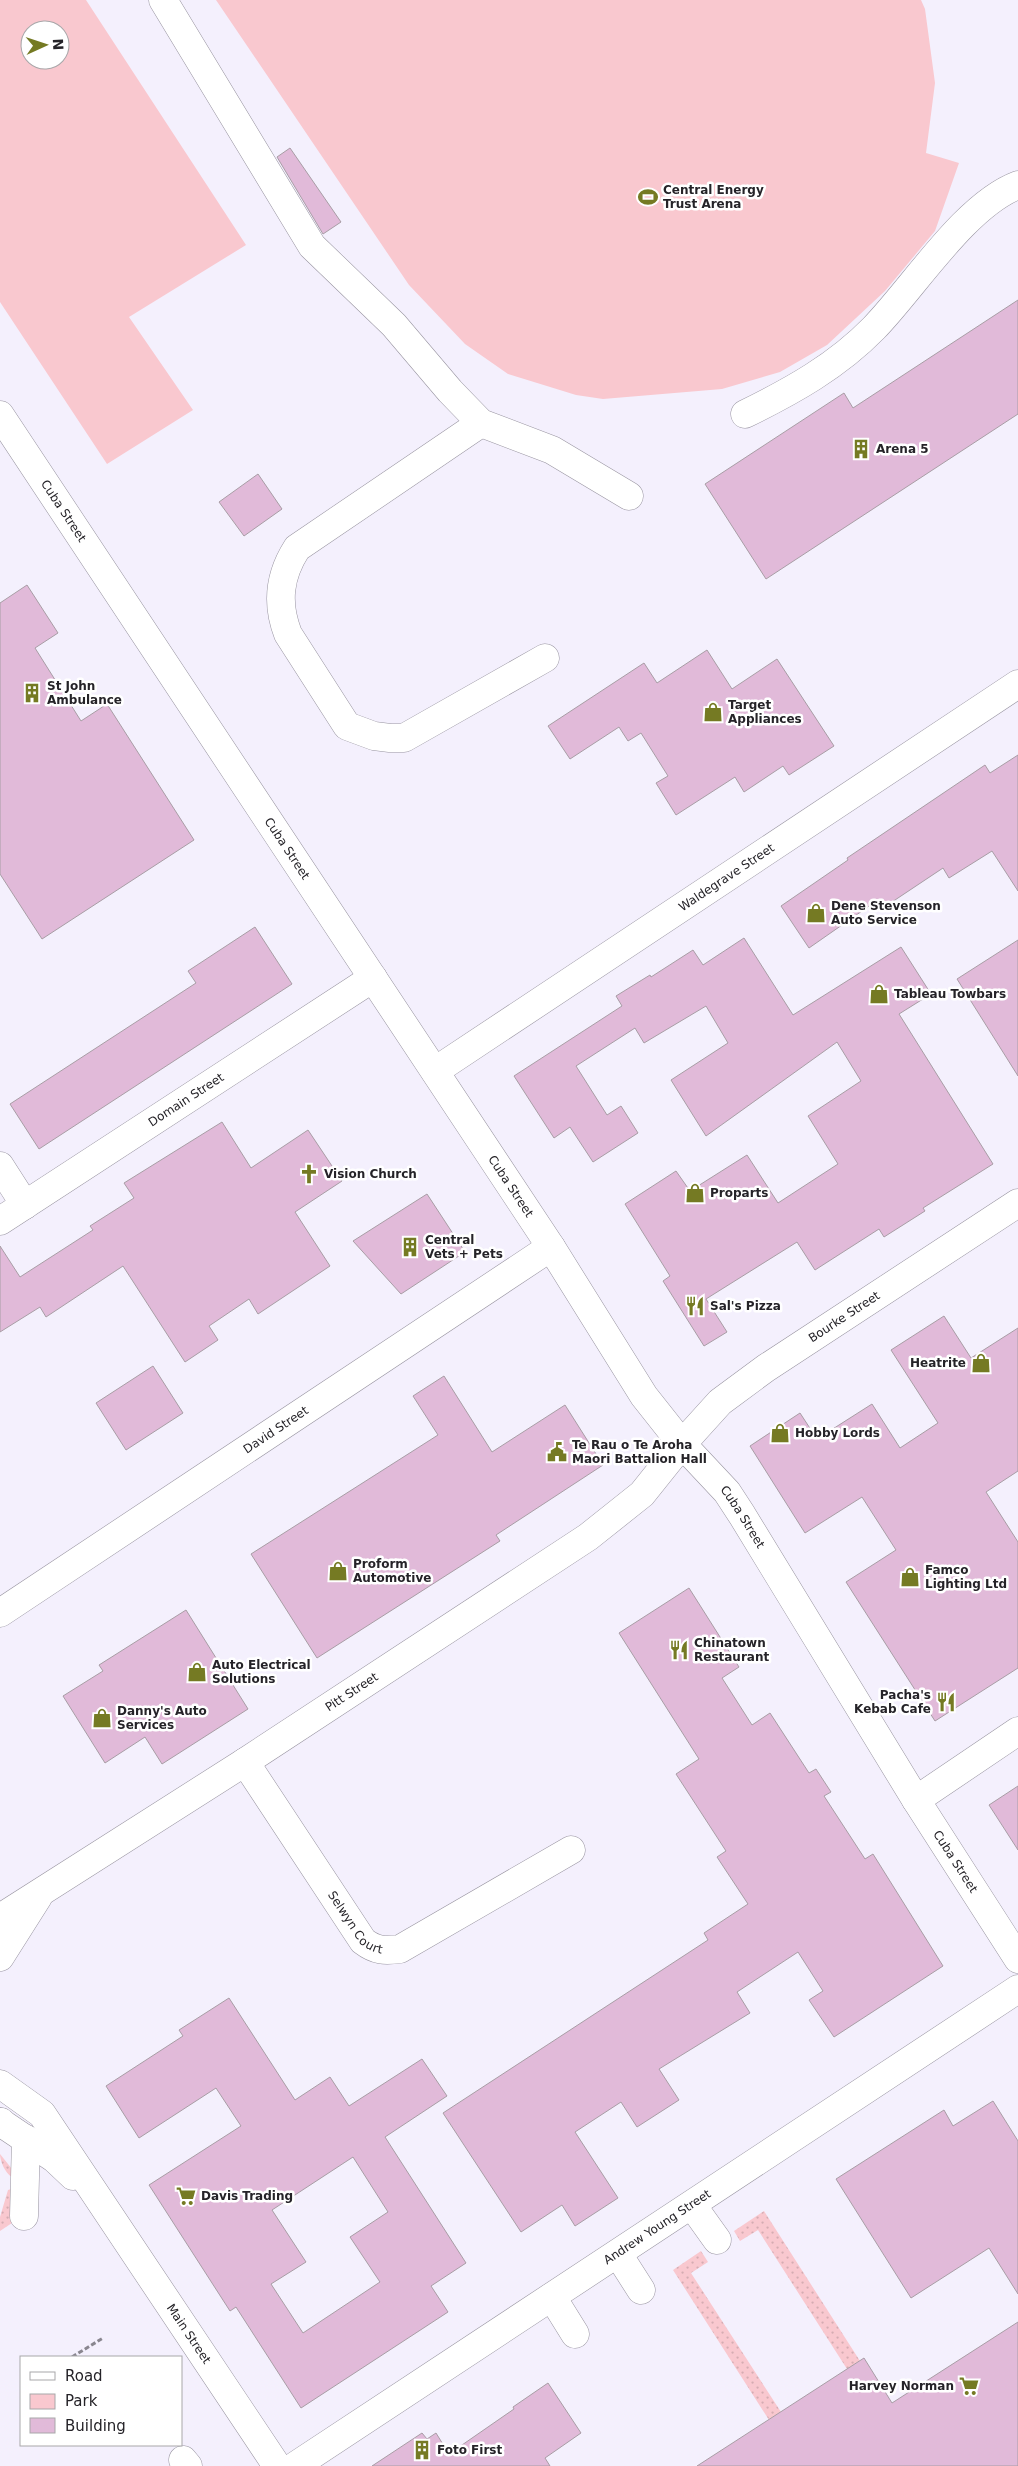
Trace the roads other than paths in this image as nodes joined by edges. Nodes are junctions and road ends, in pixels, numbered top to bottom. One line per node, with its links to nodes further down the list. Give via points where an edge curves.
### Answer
1 (163, 0): 5 (street, via 312,246 394,324 450,392)
2 (1018, 185): 3 (street, via 998,195 969,220 894,307 850,350 819,374)
3 (745, 414)
4 (0, 415): 9 (street, Cuba Street)
5 (481, 423): 6 (street, via 552,450); 7 (street, via 298,548 289,560 280,588 282,620 347,726 374,736 404,738)
6 (629, 496)
7 (545, 658)
8 (1018, 684): 10 (street, Waldegrave Street)
9 (373, 978): 10 (street, Cuba Street); 13 (street, Domain Street)
10 (435, 1071): 15 (street, Cuba Street)
11 (0, 1166): 13 (street)
12 (1018, 1203): 16 (street, Bourke Street, via 766,1368 720,1402)
13 (25, 1204): 14 (street, Domain Street)
14 (0, 1221)
15 (551, 1247): 16 (street, Cuba Street, via 644,1396); 17 (street, David Street)
16 (682, 1444): 19 (street, Pitt Street, via 642,1494 588,1537); 20 (street, Cuba Street, via 727,1492)
17 (0, 1613)
18 (1018, 1731): 20 (street)
19 (245, 1762): 21 (street, Selwyn Court, via 363,1941 373,1949 400,1949); 22 (street, Pitt Street)
20 (916, 1800): 25 (street, Cuba Street)
21 (571, 1850)
22 (44, 1888): 23 (street, Pitt Street); 24 (street)
23 (0, 1918)
24 (0, 1957)
25 (1018, 1958)
26 (1018, 1989): 31 (street, Andrew Young Street)
27 (0, 2084): 30 (street, Main Street, via 42,2114)
28 (0, 2122): 29 (street, Main Street)
29 (26, 2139): 30 (street, Main Street, via 55,2159); 32 (street)
30 (102, 2202): 38 (street, Main Street)
31 (692, 2205): 33 (street); 34 (street, Andrew Young Street)
32 (24, 2216)
33 (717, 2240)
34 (618, 2254): 35 (street); 36 (street, Andrew Young Street)
35 (641, 2290)
36 (552, 2297): 37 (street); 38 (street, Andrew Young Street)
37 (575, 2334)
38 (275, 2464)

